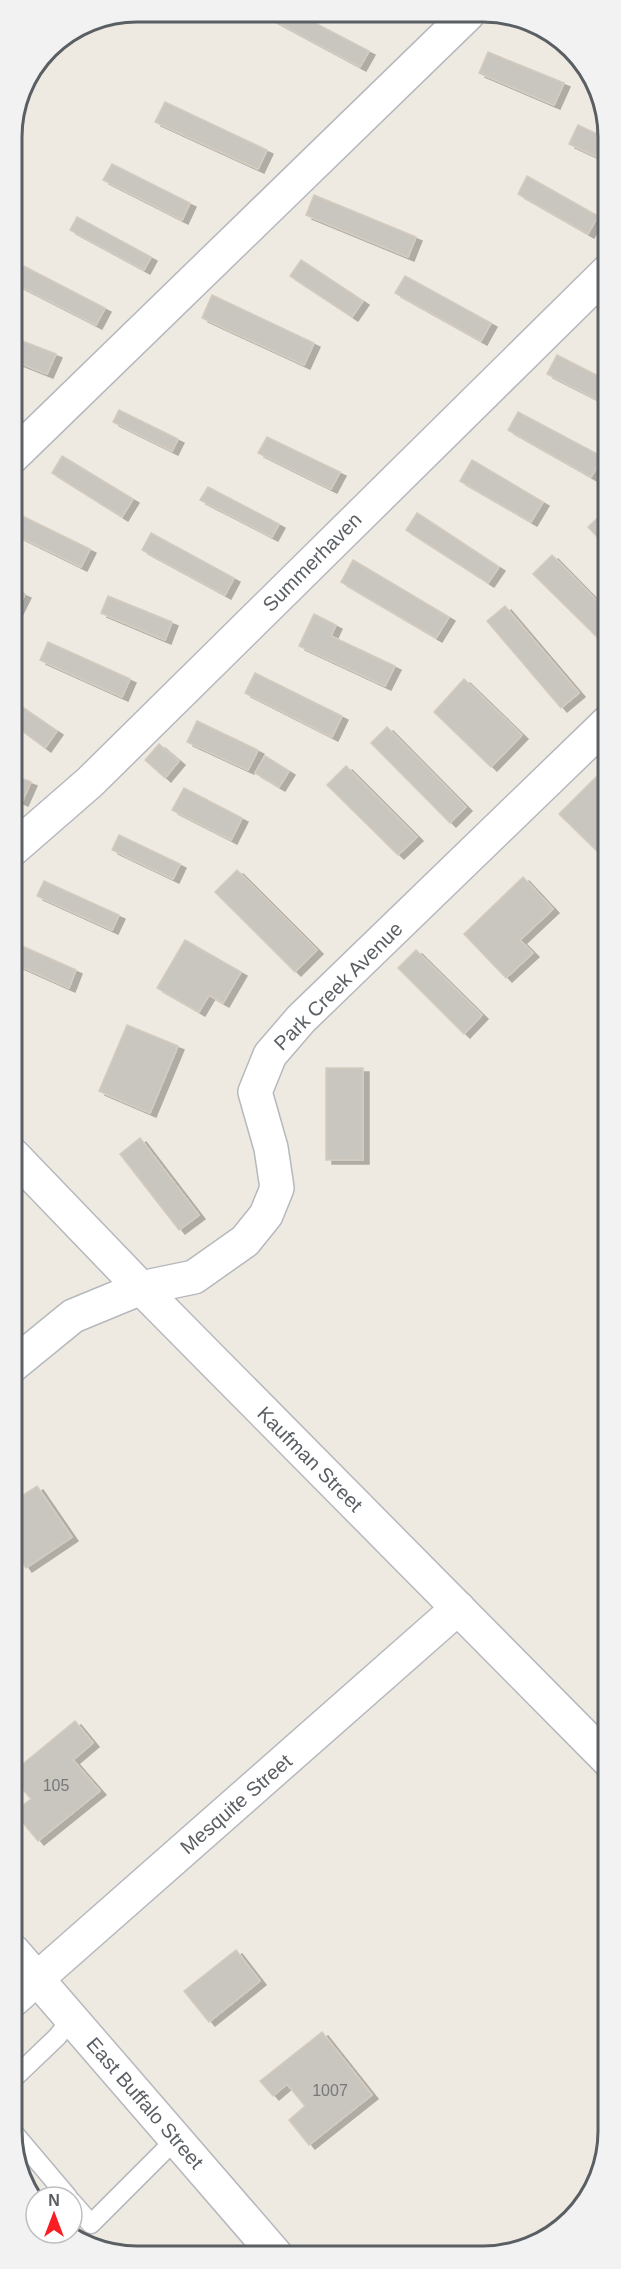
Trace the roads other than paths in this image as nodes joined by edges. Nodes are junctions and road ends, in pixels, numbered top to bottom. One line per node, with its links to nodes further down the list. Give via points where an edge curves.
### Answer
1 (460, 22): 3 (street)
2 (598, 281): 5 (street, Summerhaven, via 90,782)
3 (23, 446)
4 (598, 732): 7 (street, Park Creek Avenue, via 301,1019 270,1055 255,1092 271,1148 277,1188 266,1215 245,1241 194,1277)
5 (23, 841)
6 (22, 1165): 7 (street, Kaufman Street)
7 (141, 1288): 8 (street, Park Creek Avenue, via 73,1316); 9 (street, Kaufman Street)
8 (22, 1357)
9 (458, 1608): 10 (street, Kaufman Street); 12 (street, Mesquite Street)
10 (598, 1750)
11 (22, 1961): 12 (street, East Buffalo Street)
12 (38, 1979): 13 (street, Mesquite Street); 14 (street, East Buffalo Street)
13 (22, 1992)
14 (72, 2018): 15 (lane); 16 (street, East Buffalo Street)
15 (22, 2070)
16 (176, 2139): 19 (lane, via 91,2224); 20 (street, East Buffalo Street)
17 (23, 2144): 18 (lane)
18 (58, 2185)
19 (84, 2216)
20 (268, 2246)

